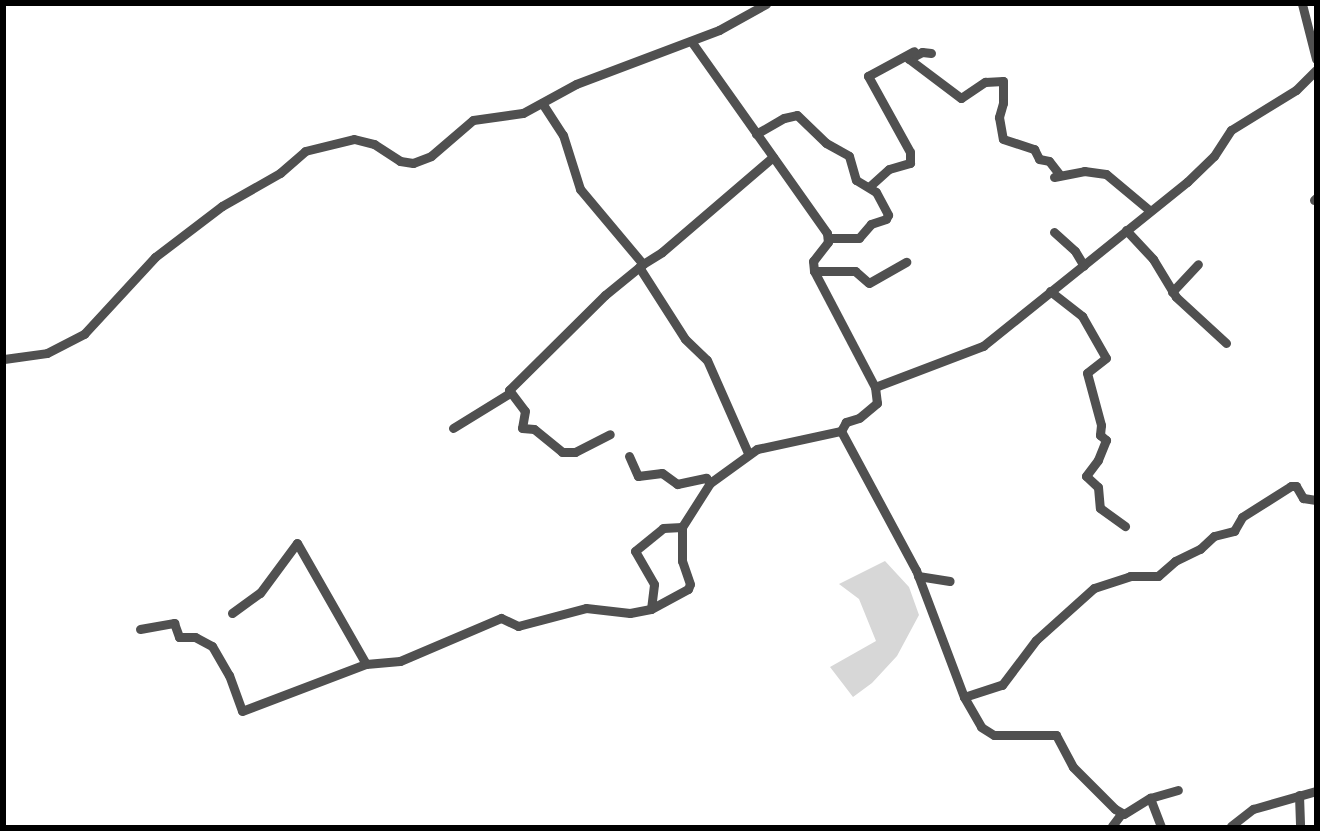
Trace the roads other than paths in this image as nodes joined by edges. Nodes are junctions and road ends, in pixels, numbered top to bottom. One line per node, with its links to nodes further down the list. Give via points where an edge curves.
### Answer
1 (766, 4): 3 (street)
2 (1302, 4): 4 (street)
3 (691, 41): 6 (street, via 618,65); 7 (street, via 729,89)
4 (1316, 59)
5 (1316, 70): 10 (street, via 1296,90 1231,130 1211,160)
6 (542, 104): 16 (street, via 563,135 580,189); 22 (street, via 524,113 473,120 431,156 413,163 400,161 374,144 354,139 305,151 154,257 84,334 47,352)
7 (756, 134): 8 (street); 9 (street, via 797,115 826,143 849,156 856,180)
8 (773, 157): 13 (street); 16 (street, via 662,252)
9 (870, 186): 10 (street, via 889,169 910,163 910,152 868,76 918,48 927,52 909,60 961,98 985,82 1003,81 1004,103 999,117 1003,139 1034,149 1039,159 1049,161 1058,176 1084,171 1106,174); 13 (street, via 888,214 886,219 871,224 859,238)
10 (1149, 210): 11 (street)
11 (1126, 230): 17 (street); 20 (street, via 1154,259)
12 (1054, 232): 17 (street, via 1075,251)
13 (828, 238): 18 (street, via 813,261)
14 (906, 262): 18 (street, via 869,283 855,271)
15 (1198, 264): 20 (street)
16 (641, 265): 24 (street, via 511,385); 28 (street, via 685,339 707,360)
17 (1084, 266): 19 (street)
18 (814, 271): 23 (street)
19 (1050, 291): 23 (street, via 1030,312 983,346); 32 (street, via 1082,316 1106,357 1087,373 1101,425 1100,435 1106,440 1086,476 1098,487 1100,508)
20 (1172, 292): 21 (street)
21 (1226, 343)
22 (4, 359)
23 (874, 387): 26 (street, via 877,404 860,418 846,422)
24 (510, 393): 25 (street); 27 (street, via 524,408 522,428 536,430 562,452 575,452)
25 (453, 428)
26 (841, 431): 28 (street, via 785,441); 34 (street)
27 (610, 434)
28 (748, 453): 30 (street)
29 (629, 456): 30 (street, via 638,476 662,473 677,484 706,478)
30 (710, 483): 33 (street)
31 (1316, 500): 40 (street, via 1303,498 1296,486 1291,486 1242,517 1234,531 1214,536 1158,576 1130,576 1094,588 1036,640 1002,685)
32 (1125, 526)
33 (682, 527): 36 (street, via 682,561 690,584 682,594); 36 (street, via 663,528 635,551 654,584)
34 (918, 576): 35 (street); 40 (street)
35 (950, 580)
36 (651, 609): 39 (street, via 630,613 586,608 518,626 501,618 400,661)
37 (232, 613): 39 (street, via 260,593 297,543)
38 (140, 629): 39 (street, via 174,623 179,637 195,637 212,646 229,675 242,711)
39 (366, 664)
40 (964, 697): 45 (street, via 981,727 994,735 1056,735 1073,767)
41 (1179, 790): 44 (street)
42 (1316, 791): 43 (street)
43 (1299, 795): 48 (street, via 1254,809); 49 (street)
44 (1150, 798): 45 (street); 47 (street)
45 (1121, 814): 46 (street)
46 (1112, 826)
47 (1161, 826)
48 (1231, 826)
49 (1300, 826)

